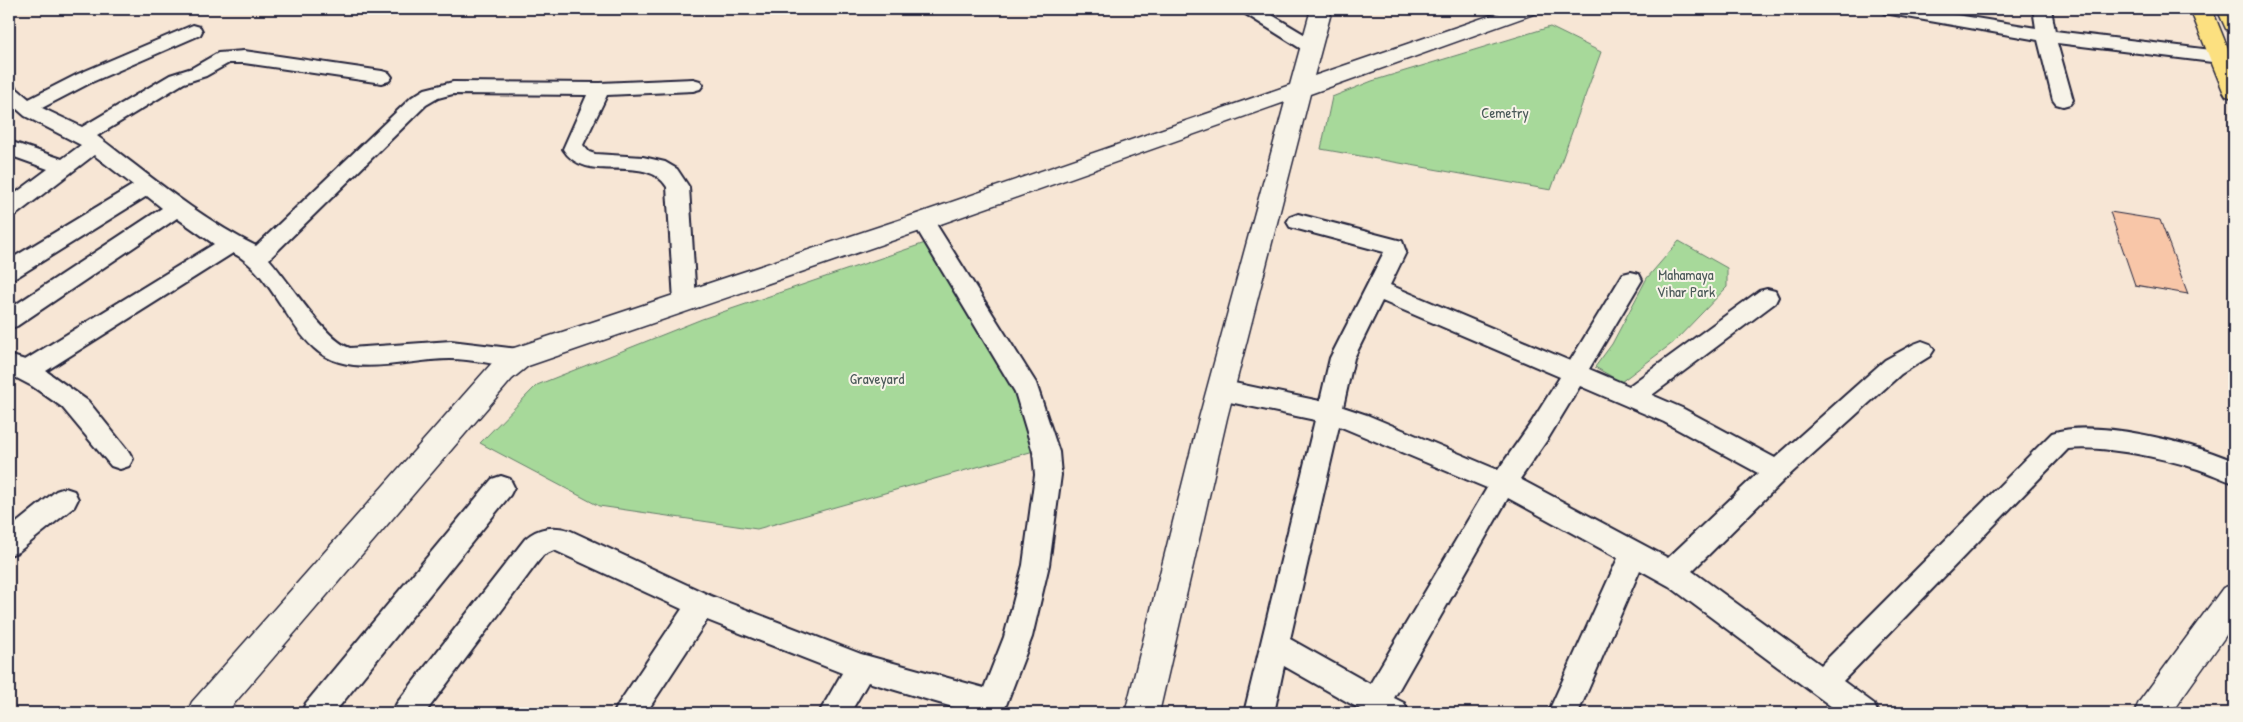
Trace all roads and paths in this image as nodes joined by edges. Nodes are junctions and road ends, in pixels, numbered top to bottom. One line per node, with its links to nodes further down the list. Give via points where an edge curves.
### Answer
1 (1250, 9): 11 (street)
2 (1321, 9): 11 (street)
3 (1529, 9): 16 (street)
4 (1890, 9): 10 (street)
5 (2042, 9): 10 (street)
6 (2201, 9): 12 (highway)
7 (2228, 9): 8 (highway)
8 (2234, 24)
9 (193, 31): 20 (street, via 85,78)
10 (2046, 36): 12 (street); 19 (street)
11 (1310, 46): 16 (street)
12 (2220, 57): 17 (highway)
13 (382, 78): 21 (street, via 244,57 225,57 168,84)
14 (693, 85): 15 (street)
15 (600, 89): 30 (street, via 453,88 424,97); 35 (street, via 573,149 582,158 664,168 671,173 678,187)
16 (1298, 89): 27 (street); 41 (street)
17 (2234, 91)
18 (9, 92): 20 (street)
19 (2063, 100)
20 (27, 108): 21 (street)
21 (89, 140): 23 (street); 24 (street)
22 (9, 148): 23 (street)
23 (63, 167): 26 (street)
24 (149, 185): 25 (street); 31 (street)
25 (177, 208): 29 (street); 36 (street)
26 (9, 209)
27 (923, 221): 35 (street); 59 (street, via 1027,390 1046,452 1048,475 1036,565 1018,637)
28 (1298, 222): 33 (street, via 1394,247 1395,252)
29 (232, 243): 30 (street); 39 (street)
30 (257, 258): 38 (street, via 321,341 343,356 451,350)
31 (9, 271)
32 (1631, 280): 40 (street)
33 (1377, 289): 40 (street); 43 (street, via 1342,358)
34 (1767, 297): 42 (street)
35 (685, 301): 38 (street)
36 (9, 320)
37 (1922, 350): 45 (street, via 1893,367)
38 (518, 358): 60 (street, via 502,371)
39 (18, 367): 44 (street, via 40,378 85,415 100,439)
40 (1575, 373): 42 (street); 47 (street)
41 (1220, 390): 43 (street); 65 (street)
42 (1632, 396): 45 (street)
43 (1328, 414): 47 (street, via 1358,422); 55 (street)
44 (120, 459)
45 (1777, 470): 52 (street)
46 (2234, 472): 57 (street, via 2185,455 2102,440 2060,440)
47 (1503, 483): 51 (street); 58 (street)
48 (502, 487): 61 (street)
49 (65, 499): 50 (street)
50 (9, 544)
51 (1634, 553): 52 (street); 67 (street)
52 (1672, 573): 57 (street)
53 (2234, 598): 69 (street)
54 (701, 605): 56 (street); 62 (street, via 562,539 546,539 534,547); 63 (street)
55 (1276, 646): 58 (street); 66 (street)
56 (861, 667): 59 (street); 64 (street)
57 (1823, 682): 68 (street)
58 (1385, 708)
59 (990, 709)
60 (204, 713)
61 (316, 713)
62 (407, 713)
63 (630, 713)
64 (834, 713)
65 (1142, 713)
66 (1259, 713)
67 (1563, 713)
68 (1863, 713)
69 (2151, 713)

